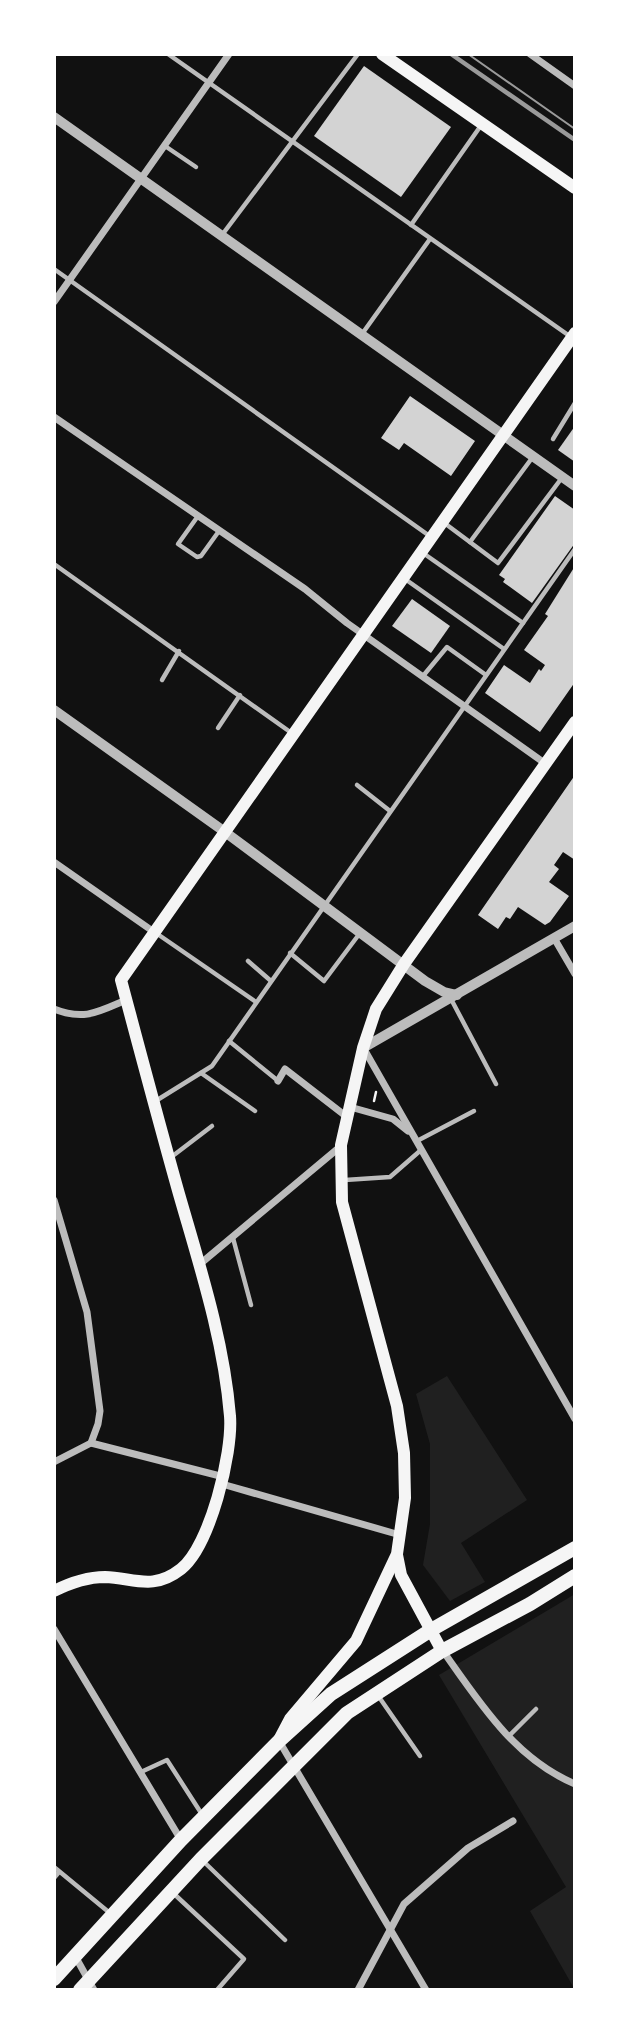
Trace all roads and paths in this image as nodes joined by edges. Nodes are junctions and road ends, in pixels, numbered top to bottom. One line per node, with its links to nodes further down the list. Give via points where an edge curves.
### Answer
1 (168, 54): 6 (lane)
2 (229, 54): 6 (street)
3 (358, 54): 10 (lane)
4 (383, 54): 9 (main road)
5 (530, 54): 7 (street)
6 (209, 83): 10 (lane); 11 (street)
7 (575, 86)
8 (54, 117): 13 (street)
9 (483, 124): 14 (main road); 15 (lane)
10 (292, 142): 15 (lane); 16 (lane)
11 (164, 146): 12 (lane); 13 (street)
12 (196, 167)
13 (141, 179): 16 (street); 19 (street)
14 (575, 188)
15 (411, 225): 17 (lane)
16 (222, 236): 21 (street)
17 (430, 238): 21 (lane); 22 (lane)
18 (54, 269): 19 (lane)
19 (70, 280): 20 (street); 33 (lane)
20 (54, 302)
21 (362, 335): 25 (street)
22 (574, 337): 25 (main road)
23 (575, 403): 26 (lane)
24 (54, 416): 30 (street)
25 (503, 435): 27 (street); 31 (main road)
26 (553, 439)
27 (533, 457): 28 (street); 34 (lane)
28 (563, 478): 29 (street); 34 (lane, via 499,563)
29 (575, 486)
30 (198, 516): 32 (street); 32 (lane, via 178,544 201,556)
31 (443, 521): 33 (main road); 34 (lane)
32 (219, 531): 40 (street)
33 (431, 537): 36 (main road)
34 (470, 542)
35 (575, 549): 39 (lane)
36 (421, 552): 38 (main road); 39 (lane)
37 (54, 564): 42 (lane)
38 (403, 578): 40 (main road); 41 (lane)
39 (523, 623): 41 (lane)
40 (363, 634): 44 (street); 51 (main road)
41 (504, 649): 43 (lane)
42 (179, 651): 45 (lane); 46 (lane)
43 (486, 675): 44 (lane, via 447,647); 47 (lane)
44 (423, 676): 47 (street)
45 (162, 680)
46 (240, 695): 50 (lane); 51 (lane)
47 (464, 706): 52 (street); 54 (lane)
48 (54, 710): 55 (street)
49 (575, 722): 52 (main road)
50 (218, 728)
51 (293, 734): 55 (main road)
52 (546, 764): 64 (main road)
53 (357, 785): 54 (lane)
54 (390, 811): 57 (lane)
55 (225, 832): 57 (street); 59 (main road)
56 (54, 862): 59 (street)
57 (322, 906): 60 (street); 62 (lane)
58 (575, 926): 61 (street)
59 (154, 932): 68 (main road, via 121,980); 69 (lane)
60 (360, 933): 62 (lane, via 324,981); 64 (street)
61 (554, 937): 65 (street); 67 (street)
62 (290, 953): 66 (lane)
63 (248, 961): 66 (lane)
64 (404, 964): 67 (street); 72 (main road, via 376,1009)
65 (575, 974)
66 (271, 981): 69 (lane)
67 (453, 996): 72 (street); 75 (lane)
68 (126, 1000): 70 (street, via 86,1015 72,1016); 76 (main road)
69 (256, 1002): 71 (lane)
70 (54, 1009)
71 (229, 1041): 73 (lane, via 212,1066); 74 (lane)
72 (363, 1048): 79 (main road); 81 (street)
73 (201, 1073): 76 (lane); 77 (lane)
74 (278, 1081): 79 (street, via 285,1069)
75 (496, 1084)
76 (153, 1103): 85 (main road)
77 (255, 1111)
78 (474, 1111): 82 (lane)
79 (349, 1112): 81 (street, via 393,1119); 83 (main road)
80 (212, 1126): 85 (lane)
81 (411, 1133): 82 (street)
82 (416, 1141): 84 (street)
83 (341, 1145): 86 (main road); 88 (street)
84 (421, 1150): 86 (lane, via 390,1177); 91 (street)
85 (169, 1158): 89 (main road)
86 (342, 1180): 95 (main road, via 342,1202 397,1406 404,1453)
87 (54, 1200): 92 (street, via 88,1312 100,1412)
88 (232, 1237): 89 (street); 90 (lane)
89 (200, 1264): 94 (main road, via 231,1418)
90 (251, 1305)
91 (575, 1419)
92 (91, 1443): 93 (street); 94 (street)
93 (54, 1462)
94 (223, 1481): 95 (street); 99 (main road, via 198,1548 179,1570 153,1582 92,1578)
95 (400, 1535): 97 (main road)
96 (575, 1548): 101 (main road)
97 (397, 1554): 101 (main road, via 401,1575); 106 (main road, via 356,1641 290,1719)
98 (575, 1576): 102 (main road)
99 (54, 1591)
100 (54, 1629): 109 (street)
101 (430, 1630): 102 (main road); 106 (main road, via 331,1694)
102 (442, 1651): 103 (main road); 105 (street)
103 (376, 1694): 107 (lane); 108 (main road, via 347,1713)
104 (536, 1710): 105 (lane)
105 (509, 1736): 110 (street, via 533,1758)
106 (279, 1741): 108 (street); 111 (main road)
107 (420, 1756)
108 (294, 1766): 114 (main road); 120 (street)
109 (140, 1772): 111 (lane, via 167,1760); 113 (street)
110 (575, 1784)
111 (204, 1817): 113 (main road)
112 (513, 1821): 120 (street, via 438,1872 404,1904)
113 (181, 1840): 119 (main road)
114 (201, 1859): 118 (main road); 121 (lane)
115 (54, 1867): 116 (lane)
116 (59, 1872): 117 (lane); 119 (lane)
117 (54, 1878)
118 (171, 1892): 124 (main road); 125 (lane, via 244,1959)
119 (112, 1915): 122 (main road)
120 (391, 1928): 126 (street); 127 (street)
121 (285, 1941)
122 (74, 1955): 123 (main road); 124 (street)
123 (54, 1979)
124 (88, 1987)
125 (217, 1990)
126 (358, 1990)
127 (426, 1990)

